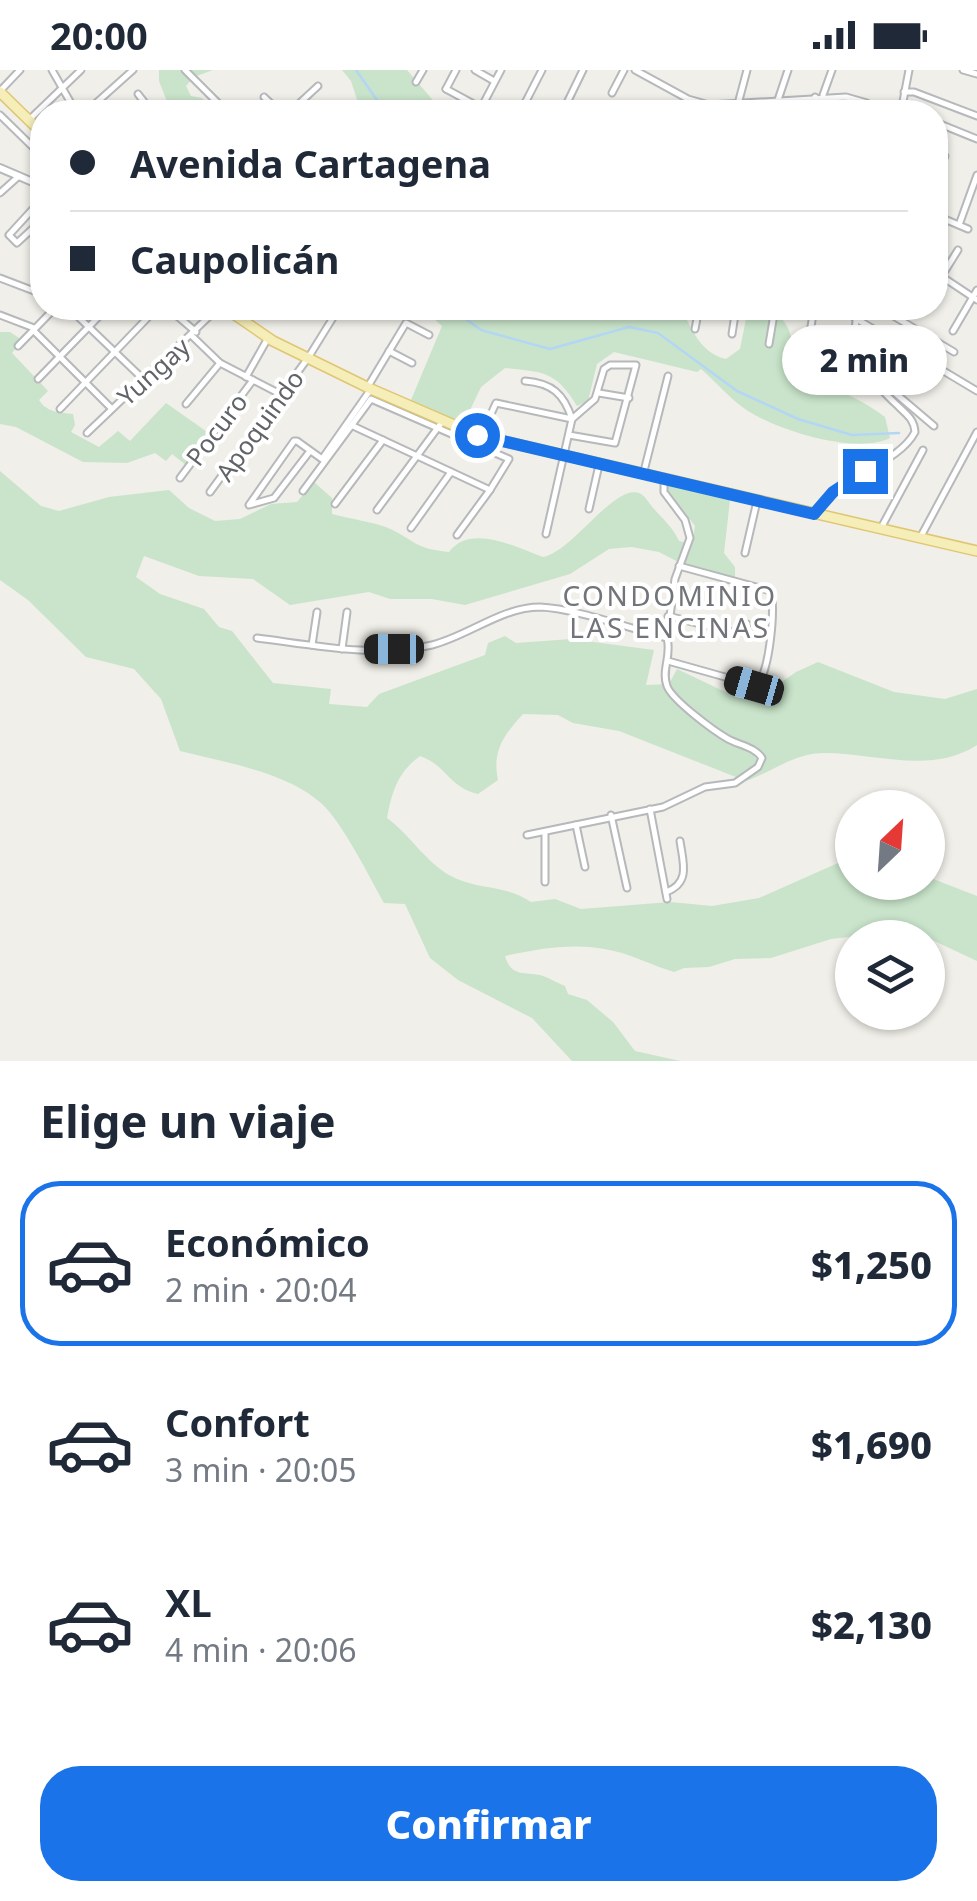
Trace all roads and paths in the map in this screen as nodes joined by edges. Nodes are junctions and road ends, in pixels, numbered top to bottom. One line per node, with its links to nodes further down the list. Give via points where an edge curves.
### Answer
1 (20, 70): 24 (street)
2 (52, 70): 22 (street)
3 (80, 70): 22 (street)
4 (133, 70): 32 (street)
5 (422, 70): 21 (street)
6 (456, 70): 37 (street, via 445,90)
7 (475, 70): 20 (street)
8 (500, 70): 20 (street)
9 (542, 70): 39 (street)
10 (583, 70): 40 (street)
11 (624, 70): 25 (street)
12 (634, 70): 41 (street)
13 (747, 70): 42 (street)
14 (788, 70): 43 (street)
15 (832, 70): 28 (street)
16 (909, 70): 26 (street)
17 (964, 70): 19 (street)
18 (186, 72): 34 (street)
19 (977, 74)
20 (495, 81): 38 (street)
21 (416, 82)
22 (63, 86): 30 (street); 31 (street)
23 (318, 86): 36 (street)
24 (0, 92): 52 (main road)
25 (612, 92)
26 (904, 92): 47 (street); 48 (street)
27 (138, 94): 33 (street)
28 (819, 96): 44 (street); 45 (street); 46 (street)
29 (264, 97): 35 (street)
30 (49, 100)
31 (70, 100)
32 (99, 100)
33 (143, 100)
34 (215, 100)
35 (267, 100)
36 (303, 100)
37 (462, 100)
38 (485, 100)
39 (526, 100)
40 (568, 100)
41 (692, 100)
42 (739, 100)
43 (774, 100)
44 (783, 100)
45 (818, 100)
46 (857, 100)
47 (903, 100)
48 (935, 100)
49 (948, 105): 51 (street)
50 (0, 116): 55 (street)
51 (977, 116)
52 (29, 120)
53 (948, 127): 54 (street)
54 (977, 138)
55 (30, 145)
56 (1, 169): 58 (street); 59 (street)
57 (977, 174): 64 (street)
58 (19, 176): 60 (street); 61 (street)
59 (0, 181)
60 (30, 181)
61 (0, 194)
62 (30, 213): 66 (street, via 10,235 18,244)
63 (948, 220): 64 (street)
64 (959, 225): 65 (street)
65 (968, 229)
66 (30, 232)
67 (958, 250): 68 (street)
68 (948, 262)
69 (0, 278): 71 (street)
70 (948, 280): 72 (street)
71 (30, 289)
72 (976, 296): 93 (street)
73 (0, 315): 92 (street)
74 (44, 320): 92 (street)
75 (82, 320): 89 (street)
76 (95, 320): 89 (street)
77 (143, 320): 102 (street)
78 (180, 320): 94 (street)
79 (209, 320): 94 (street, Yungay)
80 (240, 320): 97 (main road)
81 (331, 320): 105 (street, Apoquindo)
82 (697, 320): 91 (street)
83 (734, 320): 95 (street)
84 (772, 320): 98 (street)
85 (812, 320): 101 (street)
86 (855, 320): 90 (street)
87 (858, 320): 115 (street)
88 (900, 320): 103 (street)
89 (89, 326): 102 (street); 104 (street)
90 (854, 328): 126 (street, via 881,381); 147 (street, via 864,366 913,420 915,432 833,492)
91 (695, 329)
92 (34, 330): 99 (street); 104 (street)
93 (952, 331)
94 (194, 334): 107 (street); 109 (street, Yungay)
95 (732, 334)
96 (429, 336): 100 (street, via 406,323)
97 (268, 338): 105 (main road); 110 (street, Pocuro)
98 (768, 344)
99 (18, 346)
100 (389, 351): 106 (street); 114 (street)
101 (807, 351)
102 (115, 352): 109 (street); 113 (street)
103 (954, 352)
104 (60, 357): 111 (street); 113 (street)
105 (308, 358): 114 (main road); 117 (street, Apoquindo)
106 (412, 362)
107 (220, 363): 110 (street); 119 (street)
108 (668, 376): 137 (street)
109 (142, 378): 120 (street, Yungay)
110 (250, 378): 117 (street); 138 (street, Pocuro)
111 (38, 379)
112 (525, 381): 123 (street, via 559,393)
113 (86, 382): 120 (street); 121 (street)
114 (369, 389): 124 (main road); 132 (street, via 322,459)
115 (977, 391)
116 (599, 393): 118 (street); 118 (street, via 604,368 636,366); 123 (street)
117 (282, 395): 142 (street, Apoquindo)
118 (628, 398): 129 (street, via 615,443)
119 (186, 404)
120 (111, 408): 128 (street, Yungay)
121 (60, 409)
122 (491, 414): 123 (street, via 496,403)
123 (572, 419): 129 (street)
124 (439, 425): 125 (street, via 371,399); 133 (street); 134 (main road); 140 (street, via 510,459)
125 (353, 426): 130 (street); 141 (street)
126 (934, 426)
127 (977, 432): 152 (street)
128 (87, 433)
129 (569, 435): 134 (street)
130 (384, 440): 133 (street); 144 (street)
131 (923, 450): 149 (street)
132 (310, 451): 132 (street, via 292,442 248,505 274,498)
133 (417, 456): 136 (street); 146 (street)
134 (563, 457): 135 (main road); 150 (street)
135 (600, 466): 137 (main road); 145 (street)
136 (450, 472): 140 (street); 148 (street)
137 (643, 475): 139 (main road)
138 (180, 478)
139 (664, 480): 143 (main road); 155 (street, via 664,492 690,534)
140 (490, 490): 151 (street)
141 (303, 491)
142 (210, 492)
143 (757, 501): 147 (main road); 154 (street)
144 (335, 504)
145 (589, 509)
146 (377, 510)
147 (814, 514): 149 (main road)
148 (411, 528)
149 (881, 528): 152 (main road)
150 (546, 534)
151 (457, 535)
152 (920, 538): 153 (main road)
153 (977, 551)
154 (746, 554)
155 (679, 566): 158 (street); 164 (street, via 771,591 770,632 757,686)
156 (317, 612): 162 (street)
157 (347, 612): 163 (street)
158 (668, 616): 159 (street, via 736,634); 161 (street)
159 (747, 624)
160 (257, 638): 162 (street)
161 (666, 638): 163 (street, via 538,607 432,645); 164 (street)
162 (312, 645): 163 (street)
163 (342, 648)
164 (668, 661): 165 (street, via 666,682 675,698 762,761 739,782 705,787)
165 (650, 809): 166 (street); 170 (street, via 667,895 684,877)
166 (611, 816): 167 (street); 173 (street)
167 (576, 825): 168 (street); 171 (street)
168 (545, 834): 169 (street); 172 (street)
169 (527, 835)
170 (680, 841)
171 (585, 867)
172 (545, 882)
173 (627, 888)

